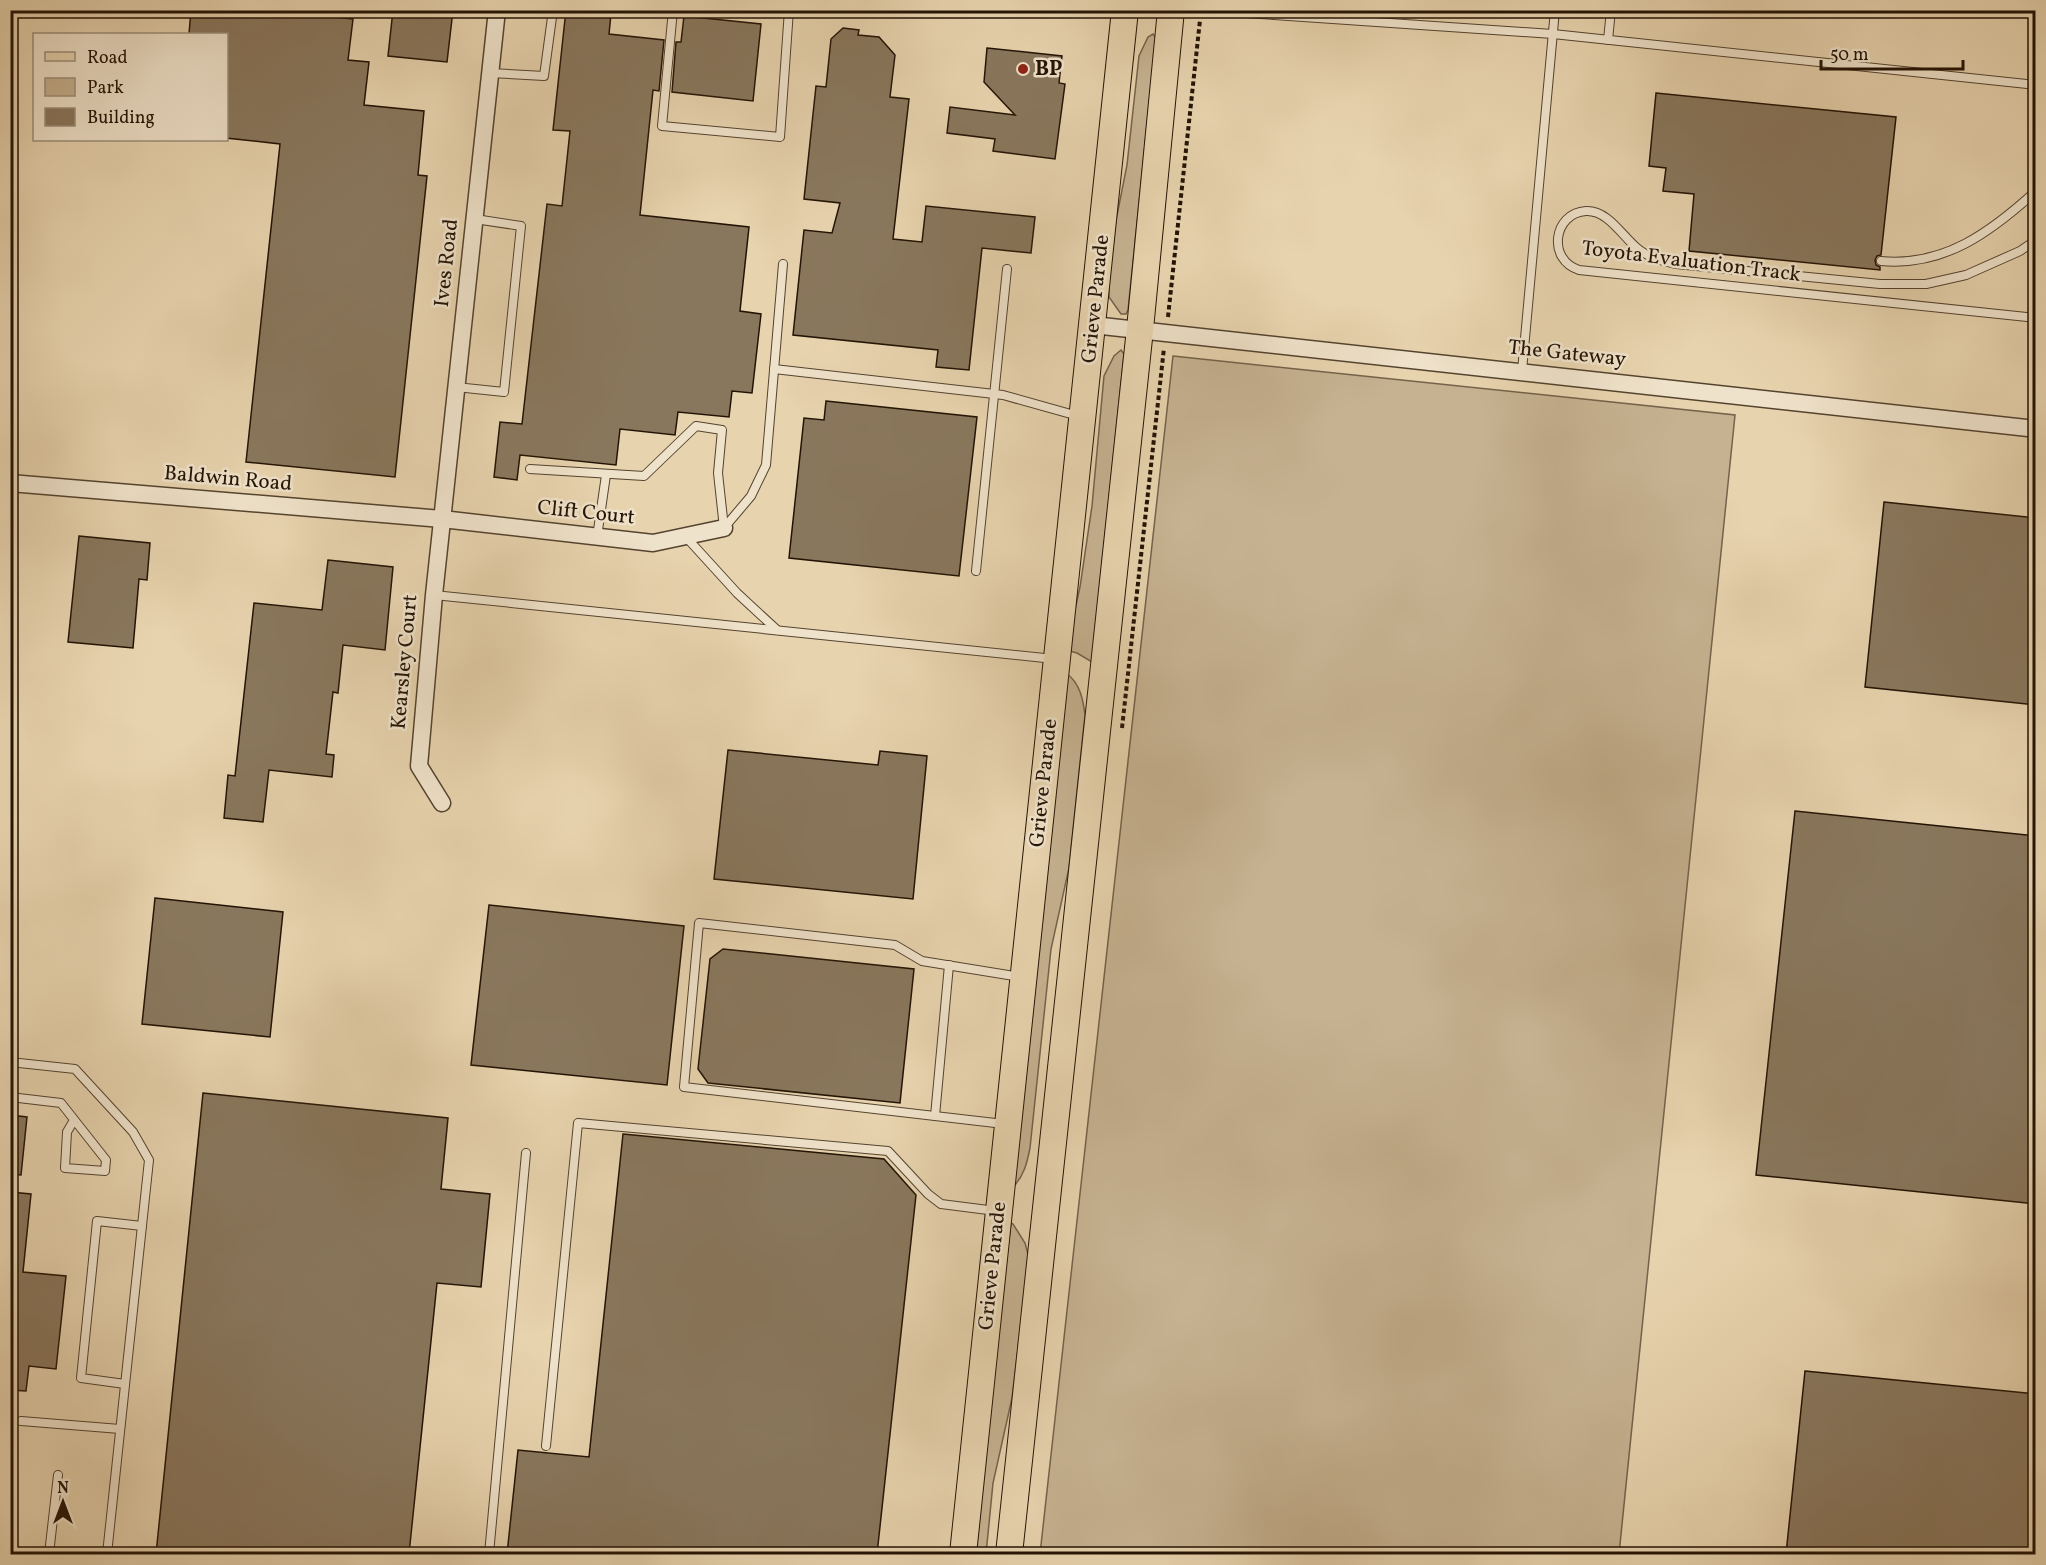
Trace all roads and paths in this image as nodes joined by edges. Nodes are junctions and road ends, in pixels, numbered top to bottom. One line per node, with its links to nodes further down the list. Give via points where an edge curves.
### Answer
1 (497, 10): 12 (street, Ives Road)
2 (553, 10): 12 (lane, via 544,76)
3 (673, 10): 4 (lane, via 662,126 780,137)
4 (789, 10)
5 (1125, 10): 21 (main road, Grieve Parade)
6 (1171, 10): 22 (main road)
7 (1201, 10): 10 (lane); 23 (path)
8 (1555, 10): 10 (lane)
9 (1611, 10): 11 (lane)
10 (1553, 34): 11 (lane); 25 (lane)
11 (1608, 40): 13 (lane)
12 (490, 73): 15 (street, Ives Road)
13 (2036, 85)
14 (2036, 191): 17 (lane, via 1968,244 1925,260)
15 (474, 219): 26 (street, Ives Road); 26 (lane, via 521,226 504,392)
16 (2036, 240): 20 (lane, Toyota Evaluation Track, via 1966,275 1926,284 1880,284 1657,260 1639,250 1598,212 1583,211 1571,216 1558,236 1562,258 1579,270)
17 (1881, 261)
18 (783, 264): 24 (lane)
19 (1007, 269): 27 (lane)
20 (2036, 318)
21 (1093, 325): 22 (street, The Gateway); 28 (main road, Grieve Parade)
22 (1140, 329): 23 (street, The Gateway); 61 (main road)
23 (1166, 332): 25 (street, The Gateway)
24 (774, 369): 27 (lane); 34 (lane, via 766,465 751,496)
25 (1522, 371): 29 (street, The Gateway)
26 (456, 387): 33 (street, Ives Road)
27 (993, 394): 28 (lane); 37 (lane)
28 (1083, 417): 40 (main road, Grieve Parade)
29 (2036, 429)
30 (530, 469): 31 (lane)
31 (606, 476): 34 (lane, via 644,476 696,426 722,430 718,473); 36 (lane)
32 (10, 483): 33 (street, Baldwin Road)
33 (442, 519): 36 (street, Clift Court); 38 (street, Kearsley Court)
34 (724, 528): 35 (street, Clift Court)
35 (686, 536): 36 (street, Clift Court, via 653,543); 39 (lane, via 736,593)
36 (597, 537)
37 (976, 571)
38 (434, 595): 39 (lane); 41 (street, Kearsley Court, via 419,766)
39 (778, 631): 40 (lane)
40 (1057, 660): 43 (main road, Grieve Parade)
41 (442, 803)
42 (949, 966): 43 (lane); 46 (lane); 46 (lane, via 922,961 895,945 699,923 684,1088)
43 (1024, 977): 48 (main road, Grieve Parade)
44 (10, 1062): 51 (lane, via 75,1069 133,1132 149,1160)
45 (10, 1097): 47 (lane, via 60,1103)
46 (935, 1116): 48 (lane)
47 (74, 1120): 47 (lane, via 67,1132 65,1168 105,1171 106,1160)
48 (1007, 1125): 50 (main road, Grieve Parade)
49 (526, 1153): 59 (lane)
50 (999, 1212): 55 (lane, via 941,1204 888,1151 578,1123); 60 (main road, Grieve Parade)
51 (142, 1226): 52 (lane); 52 (lane, via 97,1221 81,1378)
52 (125, 1384): 54 (lane)
53 (21, 1421): 54 (lane)
54 (120, 1429): 58 (lane)
55 (546, 1446)
56 (58, 1475): 57 (lane)
57 (49, 1554)
58 (107, 1554)
59 (489, 1554)
60 (963, 1554)
61 (1009, 1554)

